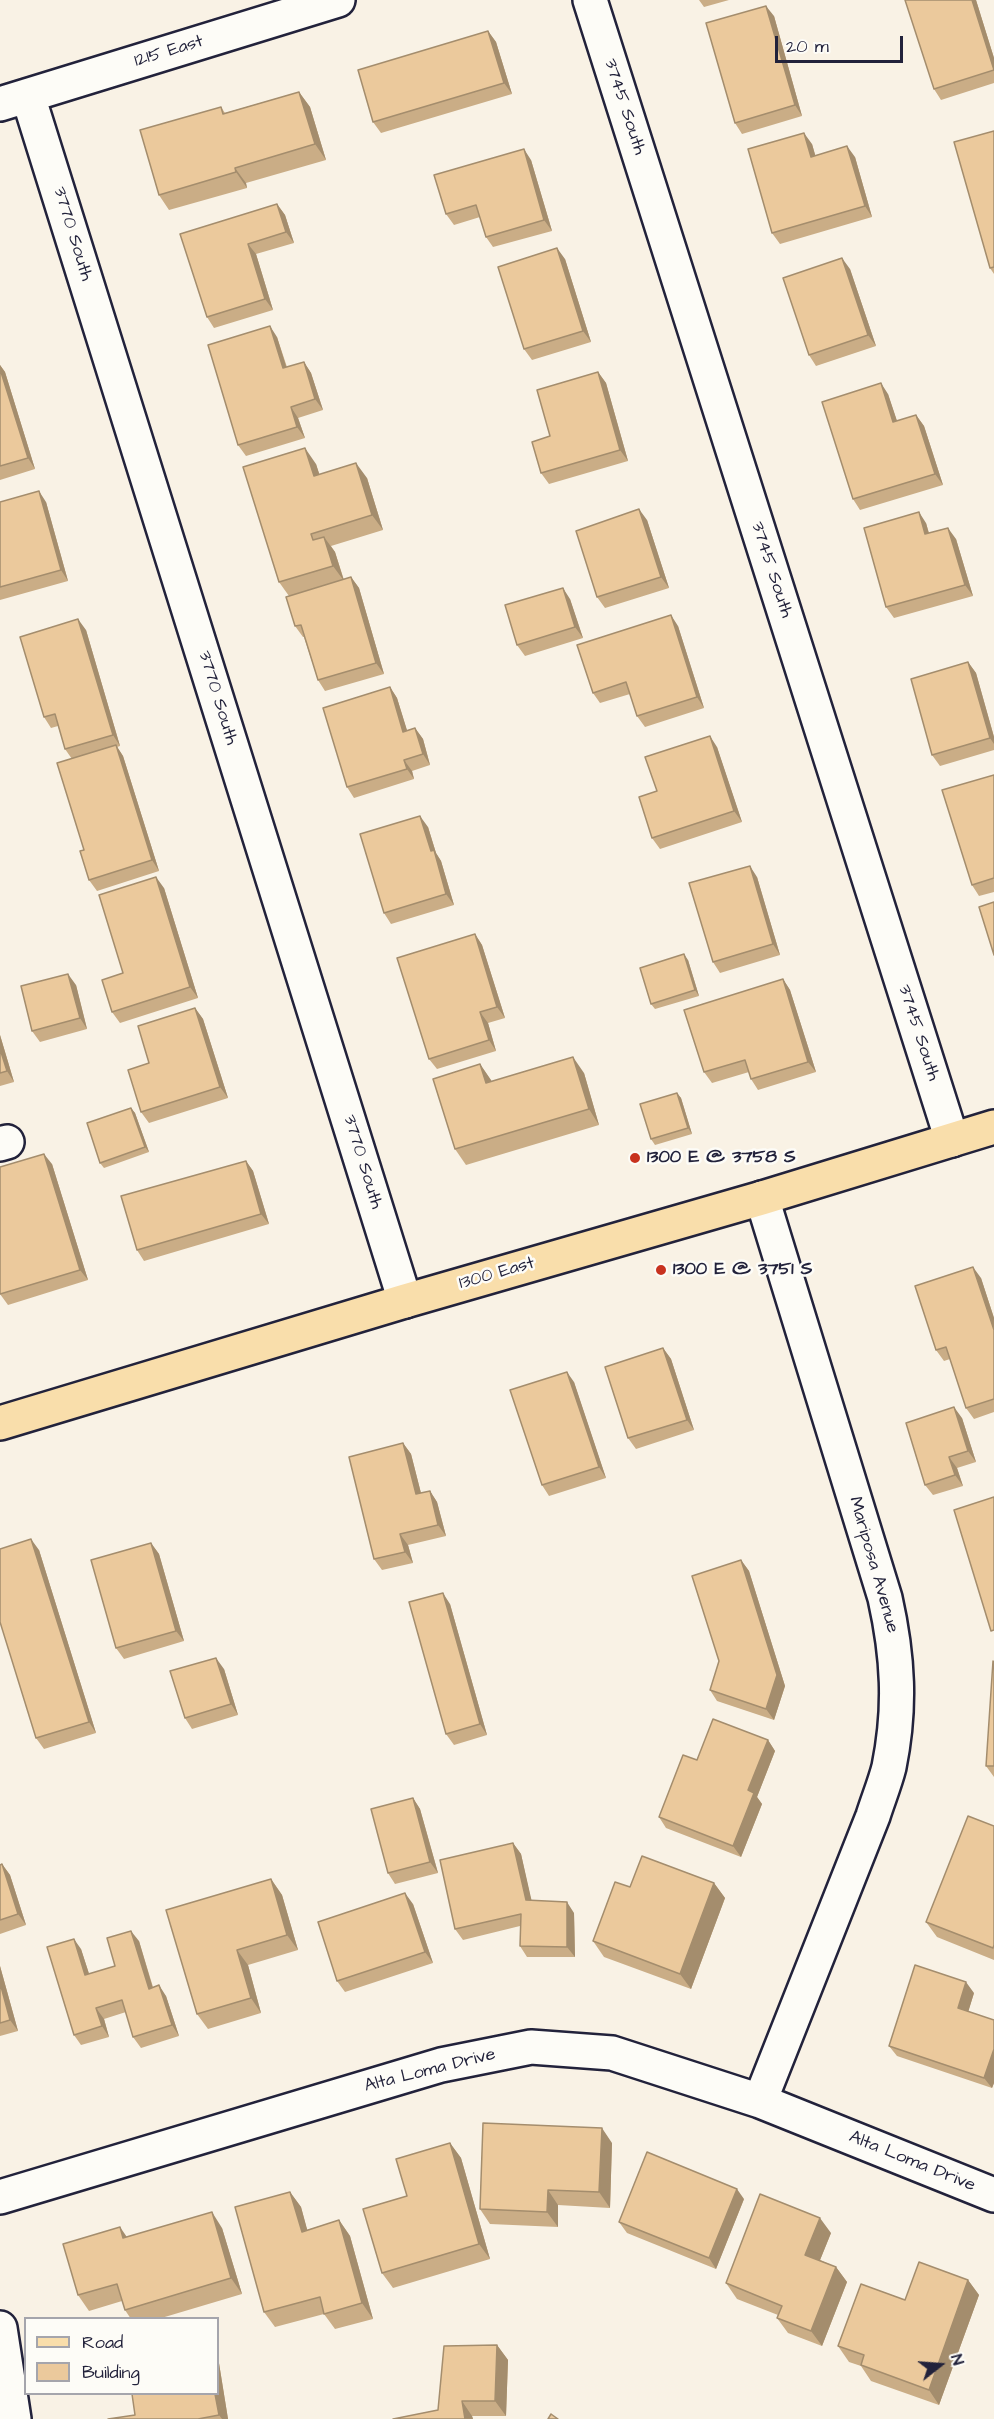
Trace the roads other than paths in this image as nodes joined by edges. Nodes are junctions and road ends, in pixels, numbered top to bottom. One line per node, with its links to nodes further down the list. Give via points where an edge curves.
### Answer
1 (338, 0): 3 (street, 1215 East)
2 (590, 0): 5 (street, 3745 South)
3 (14, 100): 7 (street, 3770 South)
4 (994, 1127): 5 (main road, 1300 East)
5 (952, 1140): 6 (main road, 1300 East)
6 (762, 1198): 7 (main road, 1300 East); 9 (street, Mariposa Avenue, via 885,1598 894,1638 897,1680 896,1722 888,1769 873,1816)
7 (405, 1300): 8 (main road, 1300 East)
8 (0, 1423)
9 (760, 2101): 10 (street, Alta Loma Drive); 11 (street, Alta Loma Drive, via 612,2053 531,2048 441,2065)
10 (994, 2195)
11 (0, 2197)
12 (0, 2328): 13 (street)
13 (14, 2419)

